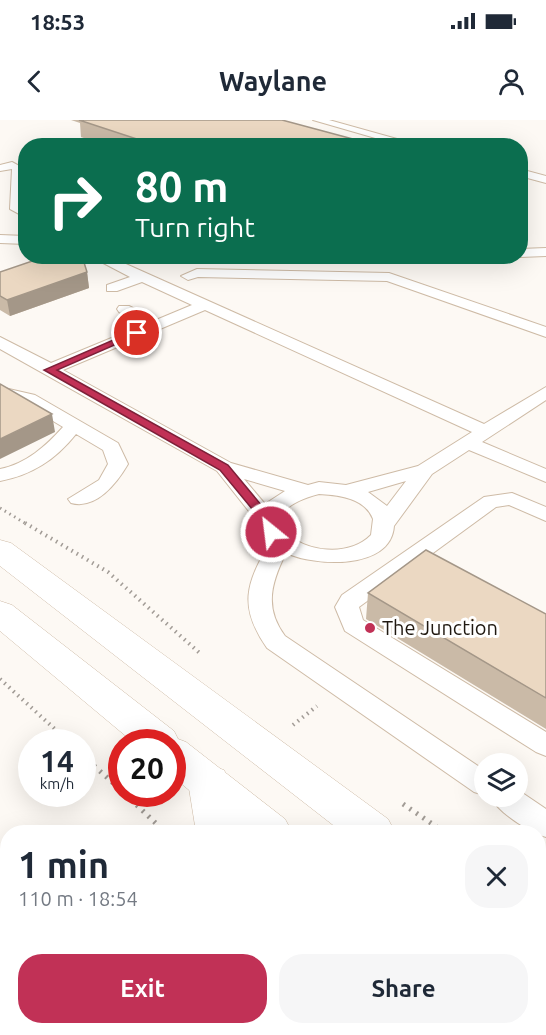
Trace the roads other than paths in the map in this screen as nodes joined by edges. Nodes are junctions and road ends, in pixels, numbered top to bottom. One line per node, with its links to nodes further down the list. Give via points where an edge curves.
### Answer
1 (323, 122): 2 (lane)
2 (381, 138)
3 (0, 168): 5 (lane)
4 (18, 168): 8 (lane)
5 (18, 168)
6 (528, 176): 7 (lane)
7 (546, 180)
8 (18, 210)
9 (0, 239): 10 (lane)
10 (18, 240)
11 (546, 252): 12 (lane)
12 (528, 253)
13 (114, 264): 15 (lane)
14 (188, 276): 20 (lane, via 196,273 389,277)
15 (142, 277): 16 (lane); 17 (lane)
16 (112, 288)
17 (205, 305): 19 (lane); 22 (lane)
18 (124, 309): 19 (lane)
19 (155, 326): 24 (lane)
20 (546, 332)
21 (2, 344): 24 (lane)
22 (321, 357): 23 (lane); 25 (lane)
23 (302, 366)
24 (49, 370): 32 (lane)
25 (371, 380): 26 (lane); 30 (lane)
26 (352, 390)
27 (0, 392): 29 (lane, via 29,399)
28 (546, 392): 30 (lane)
29 (74, 425): 34 (lane, via 55,449); 38 (lane, via 111,447 118,464 106,484)
30 (487, 432): 31 (lane)
31 (469, 443): 33 (lane); 35 (lane)
32 (224, 467): 36 (lane); 40 (lane)
33 (425, 470): 37 (lane); 41 (lane)
34 (0, 475)
35 (546, 476)
36 (304, 490): 37 (lane); 40 (lane, via 281,500 271,509)
37 (348, 491): 41 (lane, via 373,503)
38 (78, 499)
39 (546, 515): 46 (lane, via 512,499 491,501 350,600 347,607 353,625)
40 (268, 520): 42 (lane)
41 (385, 523): 42 (lane, via 375,543 347,556 310,556)
42 (280, 543): 48 (lane, via 259,586 258,609 265,629 276,642)
43 (0, 550): 53 (main road)
44 (0, 613): 45 (main road)
45 (144, 729)
46 (546, 745)
47 (186, 764): 49 (main road)
48 (474, 777)
49 (208, 782): 51 (main road); 52 (main road)
50 (520, 807): 54 (lane)
51 (217, 825)
52 (261, 825)
53 (364, 825)
54 (546, 825)

